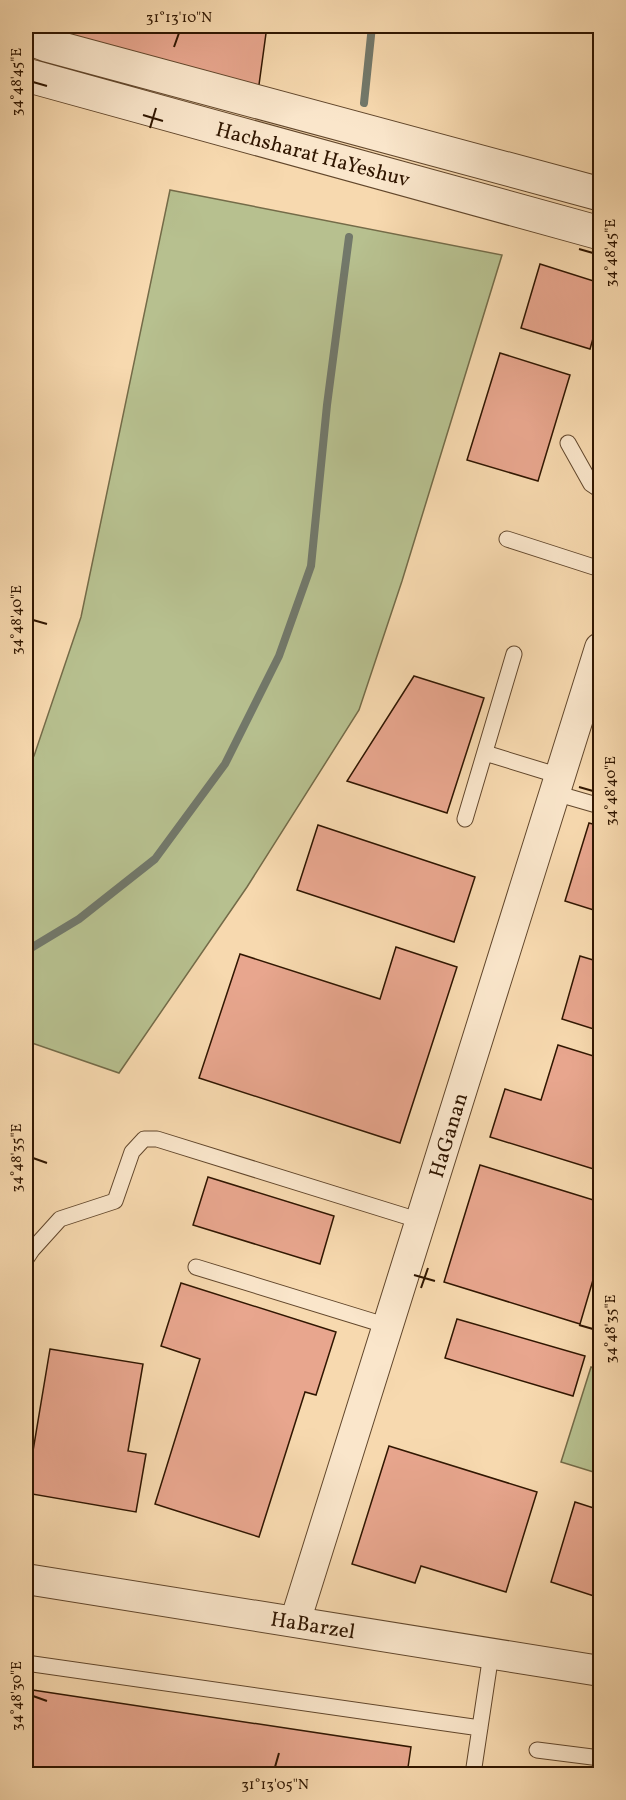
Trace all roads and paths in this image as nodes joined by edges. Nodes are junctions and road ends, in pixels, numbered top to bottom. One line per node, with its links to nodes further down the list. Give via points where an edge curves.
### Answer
1 (26, 37): 3 (street, Hachsharat HaYeshuv)
2 (26, 75): 4 (street, Hachsharat HaYeshuv)
3 (600, 194)
4 (600, 233)
5 (568, 443): 6 (lane, via 591,484)
6 (600, 490)
7 (507, 539): 8 (lane)
8 (600, 570)
9 (600, 648): 11 (street, HaGanan)
10 (514, 654): 12 (lane)
11 (594, 694): 13 (street, HaGanan)
12 (485, 753): 13 (lane); 15 (lane)
13 (558, 784): 14 (lane); 16 (street, HaGanan)
14 (600, 806)
15 (465, 819)
16 (421, 1221): 17 (lane, via 157,1139 144,1139 132,1152 115,1201 60,1219); 19 (street, HaGanan)
17 (26, 1260)
18 (196, 1267): 19 (lane)
19 (388, 1326): 21 (street, HaGanan)
20 (26, 1579): 21 (street, HaBarzel)
21 (295, 1622): 22 (street, HaBarzel)
22 (491, 1654): 24 (street, HaBarzel); 25 (lane)
23 (26, 1663): 25 (lane)
24 (600, 1671)
25 (480, 1728): 28 (lane)
26 (537, 1750): 27 (lane)
27 (600, 1758)
28 (473, 1774)

